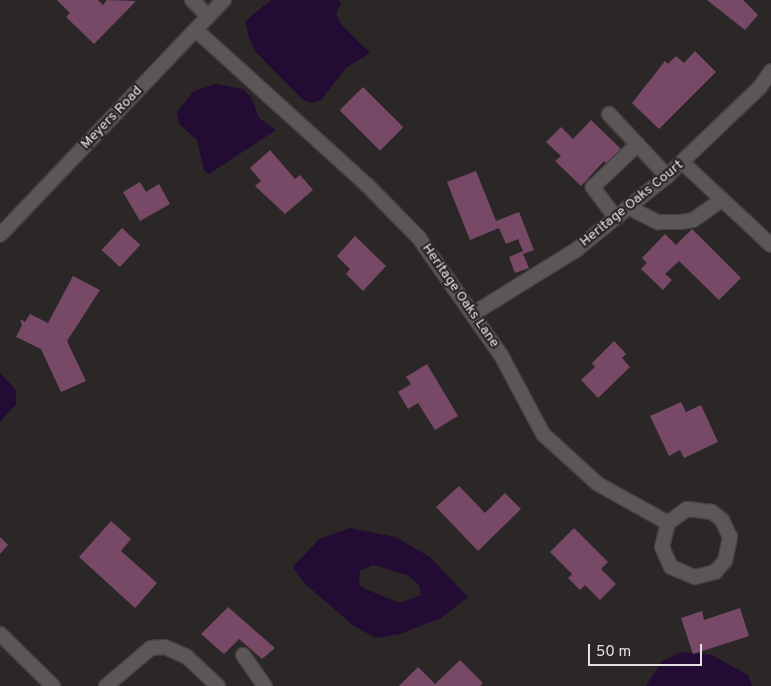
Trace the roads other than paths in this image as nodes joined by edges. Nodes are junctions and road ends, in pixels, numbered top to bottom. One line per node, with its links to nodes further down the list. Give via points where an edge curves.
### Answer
1 (192, 0): 3 (street)
2 (224, 0): 3 (street, Meyers Road)
3 (208, 16): 4 (street, Meyers Road)
4 (196, 30): 13 (street, Meyers Road); 15 (street, Heritage Oaks Lane, via 389,206 424,245)
5 (771, 71): 8 (street, Heritage Oaks Court, via 760,87)
6 (609, 114): 7 (street)
7 (638, 144): 9 (street); 12 (street, via 593,187)
8 (683, 163): 9 (street, Heritage Oaks Court); 10 (street)
9 (667, 176): 11 (street, Heritage Oaks Court)
10 (722, 200): 11 (street, via 693,220 681,222 658,222); 14 (street)
11 (628, 208): 12 (street, Heritage Oaks Court)
12 (616, 218): 15 (street, Heritage Oaks Court, via 576,250)
13 (0, 236)
14 (771, 245)
15 (474, 313): 16 (street, Heritage Oaks Lane, via 543,434 598,484)
16 (668, 523): 16 (street, via 687,509 712,512 722,520 730,537 725,561 708,575 689,576 676,571 662,547)
17 (0, 634): 19 (street)
18 (243, 655): 22 (street)
19 (53, 686)
20 (106, 686): 21 (street, via 151,648 165,647 187,657)
21 (218, 686)
22 (265, 686)

